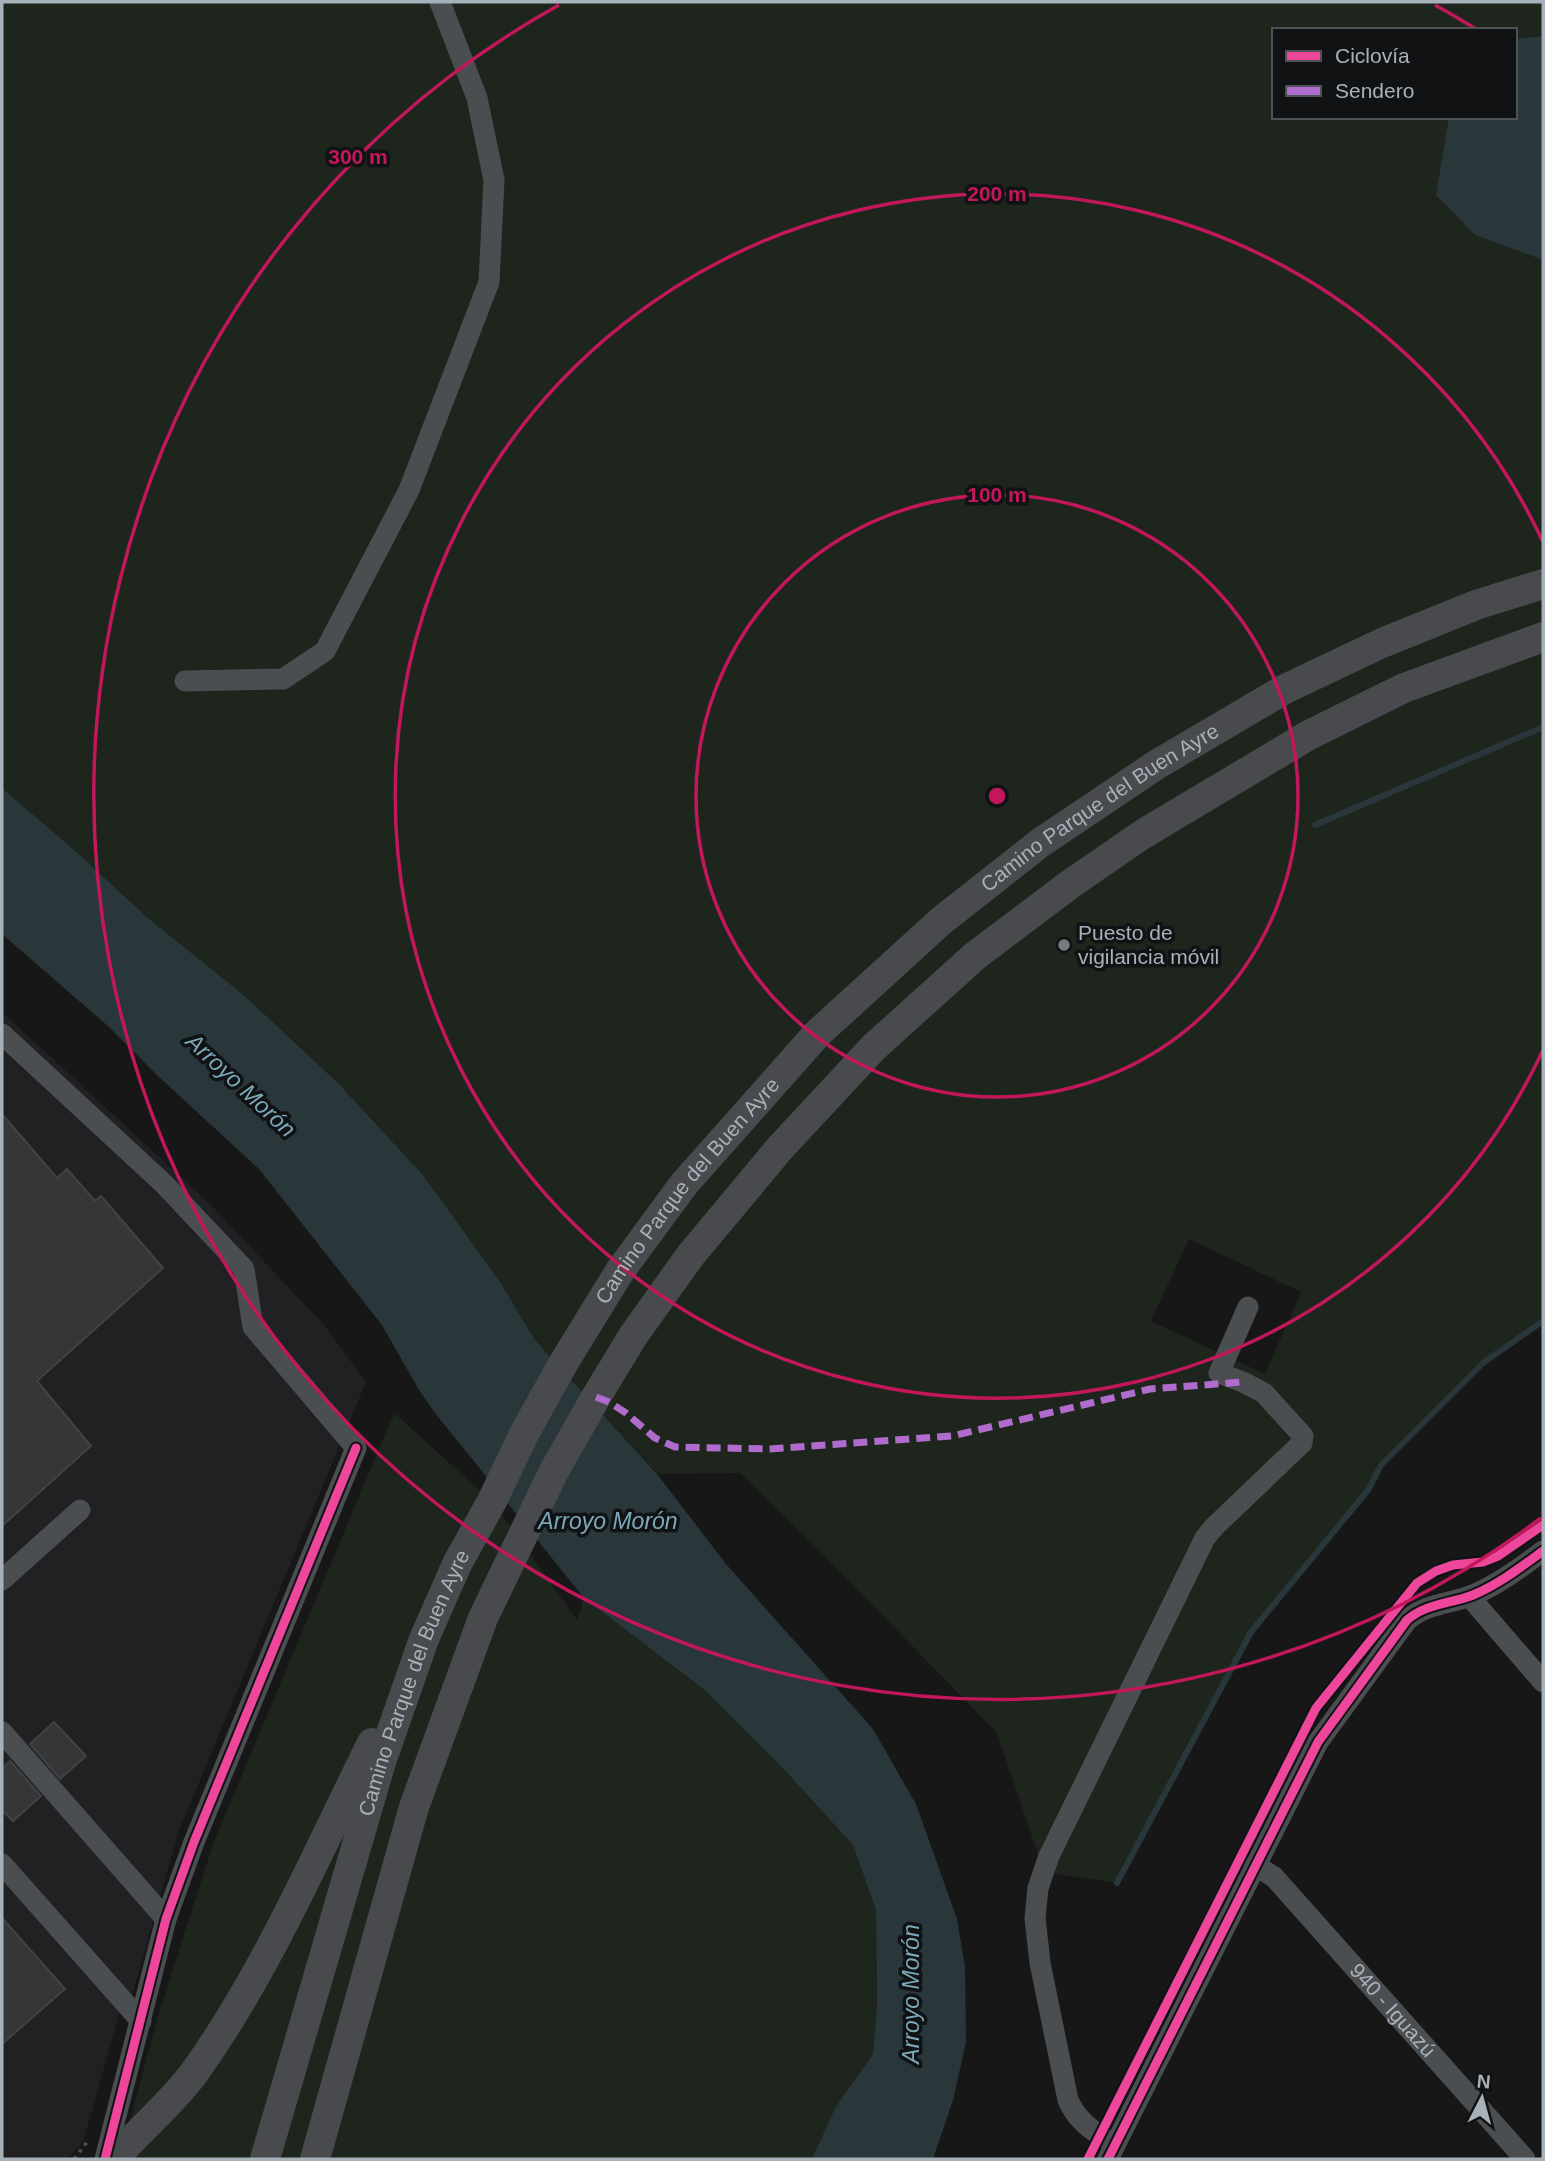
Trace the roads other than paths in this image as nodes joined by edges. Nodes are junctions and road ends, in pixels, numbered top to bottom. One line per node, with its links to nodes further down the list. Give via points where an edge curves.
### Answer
1 (440, 2): 4 (street, via 477,97 494,180 489,282 409,490 325,651 283,679)
2 (1543, 584): 11 (highway, Camino Parque del Buen Ayre, via 1382,643 1286,688 1156,765 1040,843 952,912 817,1034 684,1184 620,1271 525,1432 457,1564)
3 (1543, 637): 22 (highway, Camino Parque del Buen Ayre, via 1404,688 1309,735 1143,834 1069,885 975,956 874,1047 780,1148 690,1256 594,1400 483,1618 414,1807)
4 (185, 681)
5 (2, 1034): 16 (street, via 164,1184 244,1269 253,1327 356,1448)
6 (1248, 1307): 18 (street, via 1219,1373 1264,1393 1303,1436 1302,1443 1205,1538 1049,1856 1038,1888 1035,1918 1040,1963 1068,2100 1074,2114)
7 (80, 1510): 9 (street)
8 (1543, 1550): 10 (street, via 1490,1588)
9 (2, 1580)
10 (1469, 1597): 12 (street); 15 (street, via 1428,1606 1407,1620 1318,1742)
11 (424, 1640): 20 (highway, via 245,1994 193,2074); 21 (highway, Camino Parque del Buen Ayre, via 381,1762)
12 (1543, 1682)
13 (2, 1732): 16 (street)
14 (2, 1864): 17 (street)
15 (1255, 1865): 18 (street); 23 (street, 940 - Iguazú, via 1274,1877)
16 (166, 1919): 17 (street)
17 (141, 2021): 19 (street)
18 (1111, 2152)
19 (105, 2159)
20 (114, 2159)
21 (265, 2159)
22 (316, 2159)
23 (1525, 2159)

